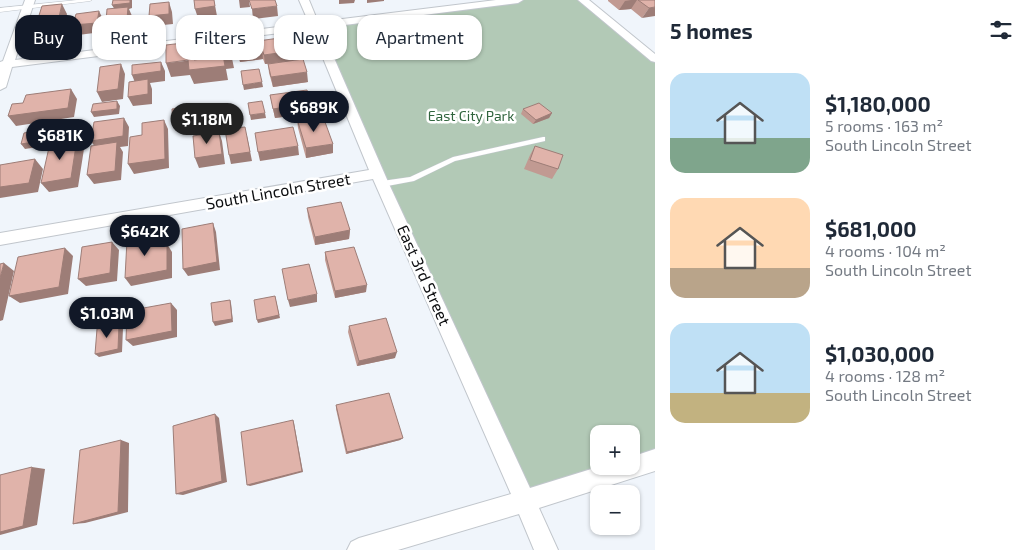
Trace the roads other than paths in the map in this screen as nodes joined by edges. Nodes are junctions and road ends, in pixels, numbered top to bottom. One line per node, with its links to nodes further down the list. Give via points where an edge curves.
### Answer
1 (90, 0): 5 (lane)
2 (304, 0): 7 (street, East 3rd Street)
3 (518, 0): 8 (street)
4 (584, 0): 11 (street)
5 (29, 3): 6 (lane); 12 (street)
6 (0, 10)
7 (310, 15)
8 (347, 21)
9 (274, 30): 12 (street)
10 (329, 60): 15 (street, East 3rd Street)
11 (655, 60)
12 (4, 65): 13 (street)
13 (0, 86)
14 (543, 139): 15 (lane, via 453,159 411,179)
15 (380, 179): 16 (street, South Lincoln Street); 18 (street, East 3rd Street)
16 (0, 239)
17 (655, 460): 18 (street)
18 (525, 502): 19 (street); 20 (street, East 3rd Street)
19 (359, 550)
20 (546, 550)

